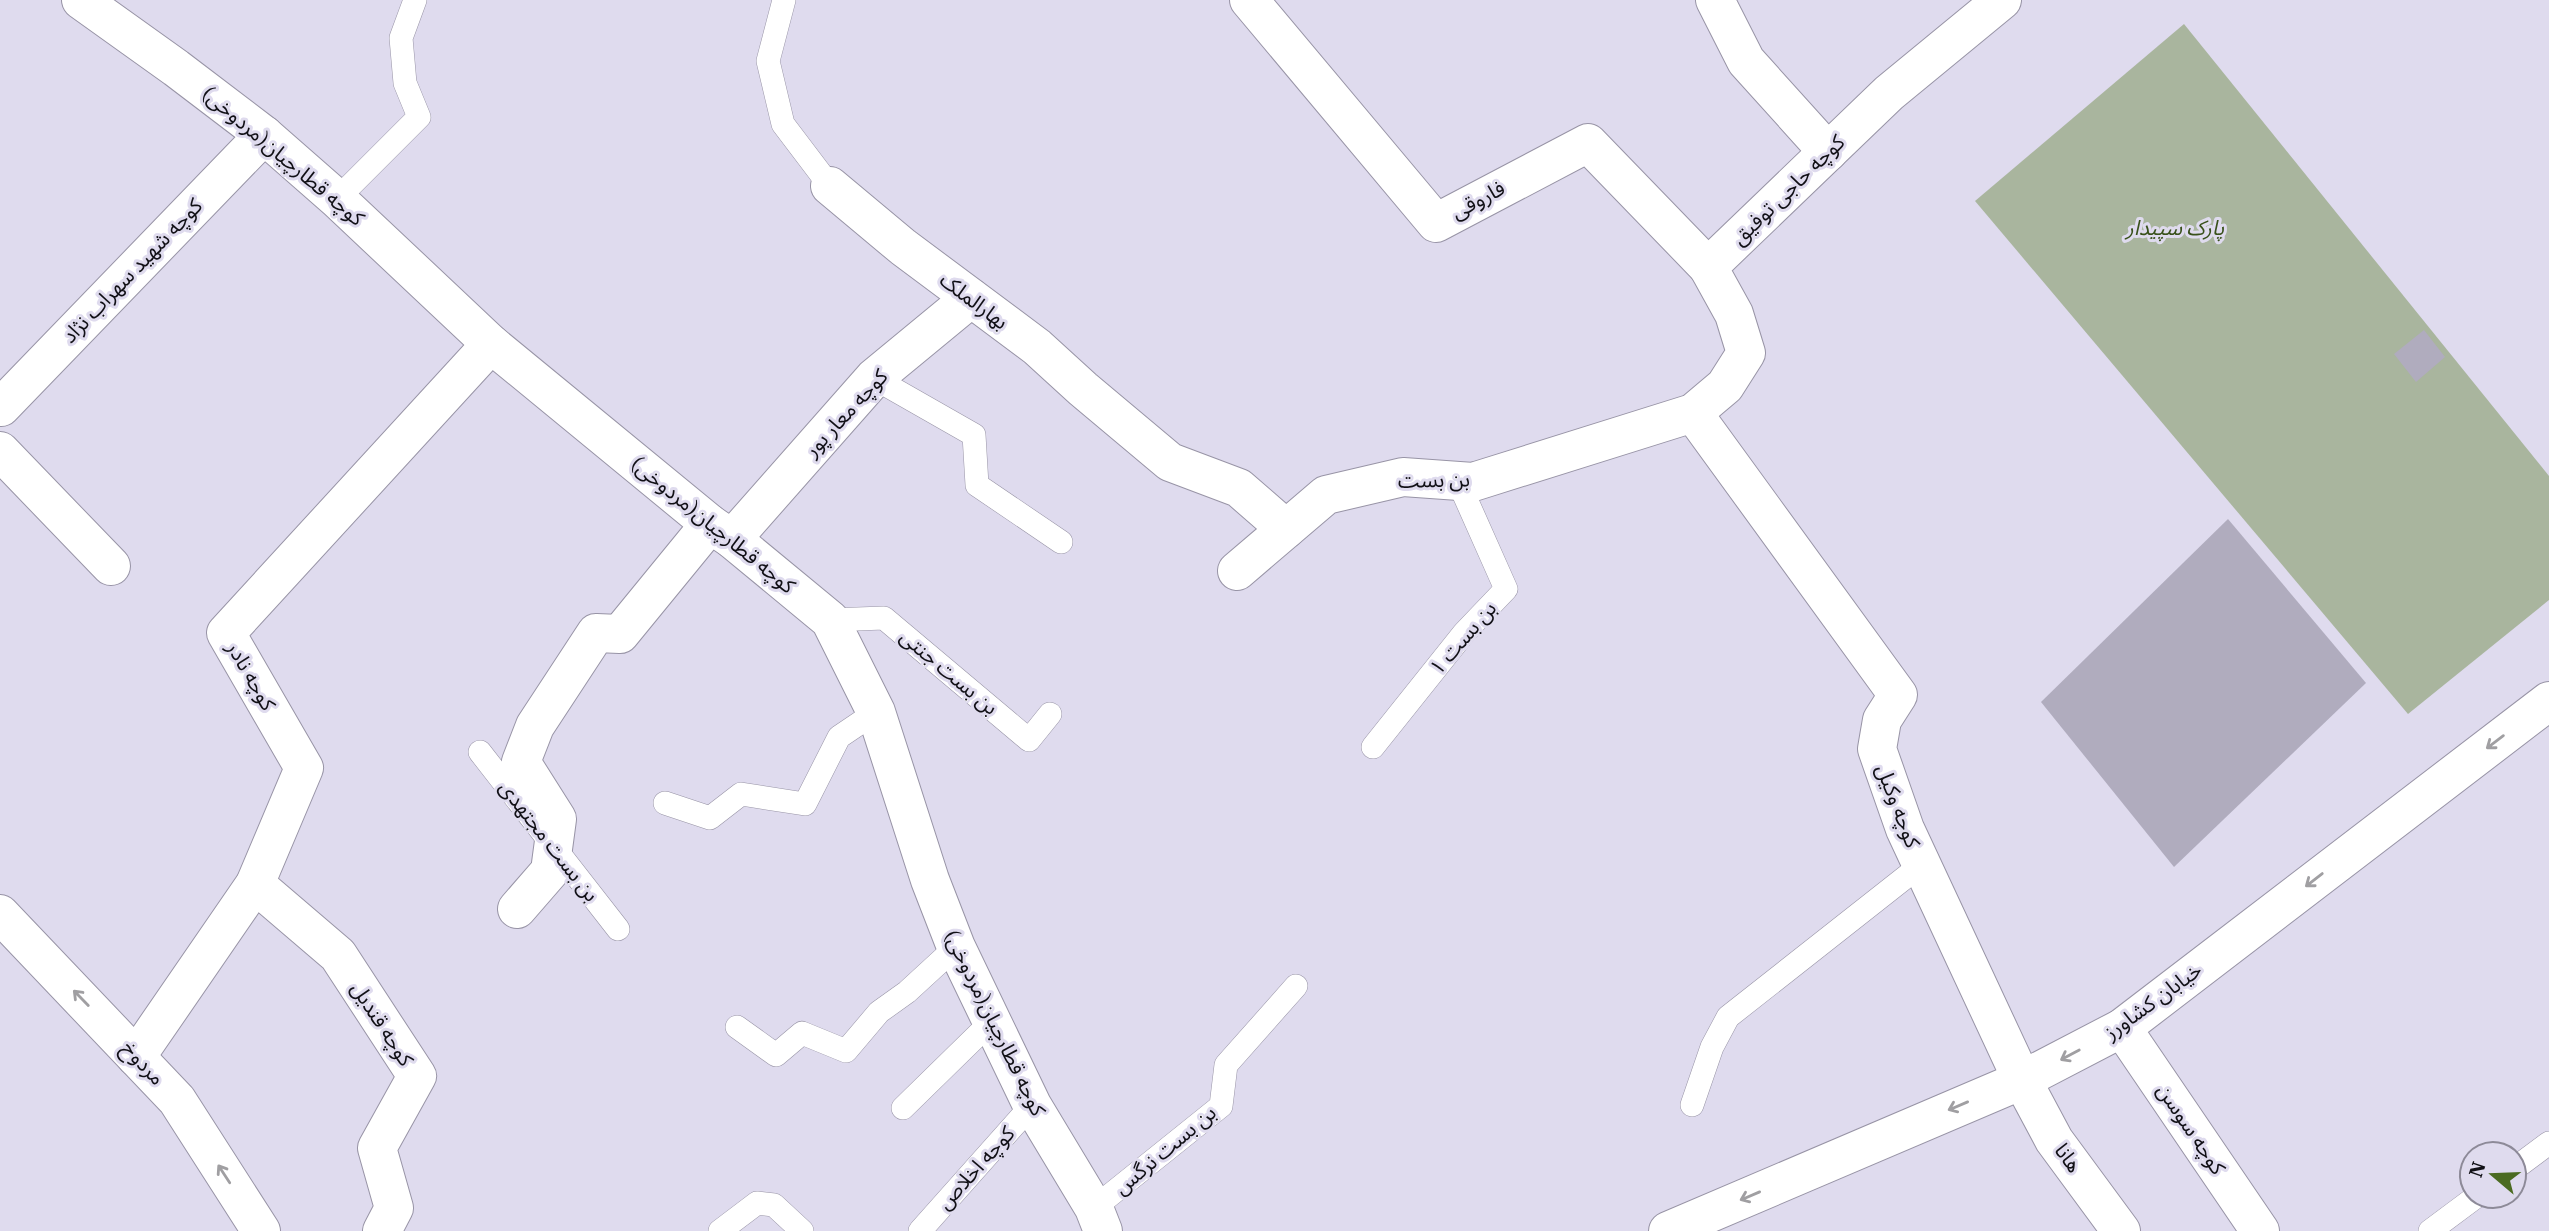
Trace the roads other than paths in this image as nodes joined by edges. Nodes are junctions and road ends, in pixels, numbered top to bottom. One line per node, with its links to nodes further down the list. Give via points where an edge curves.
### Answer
1 (81, 0): 7 (street, کوچه قطارچیان(مردوخی))
2 (415, 0): 10 (lane, via 401,38 405,83 419,117)
3 (785, 0): 9 (lane, بهارالملک, via 768,61 783,124)
4 (1249, 0): 11 (street, فاروقی, via 1436,223 1588,143)
5 (1715, 0): 8 (street, via 1746,61)
6 (2002, 0): 8 (street, کوچه حاجی توفیق, via 1889,93)
7 (264, 135): 10 (street, کوچه قطارچیان(مردوخی)); 15 (street, کوچه شهید سهراب نژاد)
8 (1828, 152): 11 (street, کوچه حاجی توفیق)
9 (831, 186): 12 (street, بهارالملک)
10 (337, 199): 13 (street, کوچه قطارچیان(مردوخی))
11 (1708, 267): 16 (street, via 1734,314 1746,353 1725,386)
12 (971, 298): 14 (street, کوچه معار پور); 19 (street, بهارالملک, via 1037,347 1170,461 1239,488)
13 (491, 344): 20 (street, کوچه قطارچیان(مردوخی)); 33 (street, کوچه نادر, via 226,633 304,768)
14 (874, 377): 20 (street, کوچه معار پور); 21 (lane, via 974,435 977,485)
15 (0, 410)
16 (1693, 413): 18 (street, بن بست, via 1473,482); 32 (street, کوچه وکیل, via 1898,695 1882,720 1877,750)
17 (0, 451): 22 (street)
18 (1458, 481): 19 (street, بن بست, via 1403,477 1326,495); 28 (lane, بن بست ۱, via 1506,589 1464,633)
19 (1286, 529): 23 (street, بن بست)
20 (721, 532): 24 (street, کوچه قطارچیان(مردوخی)); 31 (street, کوچه معار پور, via 620,634 596,633 535,726 521,762 556,819)
21 (1061, 542)
22 (111, 566)
23 (1237, 571)
24 (830, 620): 26 (street, کوچه قطارچیان(مردوخی)); 27 (lane, بن بست جنتی, via 884,618 1029,740)
25 (2549, 701): 41 (street, خیابان کشاورز, one-way to 41)
26 (876, 712): 30 (lane, via 839,737 805,804 741,794 710,818); 37 (street, کوچه قطارچیان(مردوخی))
27 (1050, 714)
28 (1373, 747)
29 (480, 752): 31 (lane, بن بست مجتهدی)
30 (665, 803)
31 (554, 844): 34 (street, via 550,871); 36 (lane, بن بست مجتهدی)
32 (1921, 865): 43 (street, کوچه وکیل); 45 (lane, via 1728,1017)
33 (255, 884): 42 (street, کوچه نادر); 53 (street, کوچه قندیل, via 338,955 416,1076 377,1148 394,1208)
34 (517, 909)
35 (0, 914): 42 (street, مردوخ, one-way to 35)
36 (618, 929)
37 (956, 947): 39 (street, کوچه قطارچیان(مردوخی)); 40 (lane, via 879,1012 846,1051 802,1033 776,1055)
38 (1296, 986): 50 (lane, بن بست نرگس, via 1226,1065 1221,1106)
39 (992, 1021): 44 (street, کوچه قطارچیان(مردوخی)); 46 (lane)
40 (737, 1027)
41 (2122, 1028): 43 (street, خیابان کشاورز, one-way to 43); 58 (street, کوچه سوسن)
42 (136, 1057): 52 (street, مردوخ, one-way to 42, via 177,1100)
43 (2022, 1080): 51 (street, خیابان کشاورز, one-way to 51); 57 (street, هانا, via 2054,1140)
44 (1032, 1105): 50 (street, کوچه قطارچیان(مردوخی)); 56 (lane, کوچه اخلاص)
45 (1692, 1105)
46 (904, 1108)
47 (2549, 1143): 48 (lane)
48 (2528, 1159)
49 (2458, 1210): 59 (lane)
50 (1099, 1220)
51 (1678, 1229)
52 (261, 1231)
53 (382, 1231)
54 (720, 1231): 55 (lane, via 757,1203 774,1205)
55 (802, 1231)
56 (920, 1231)
57 (2121, 1231)
58 (2260, 1231)
59 (2430, 1231)

